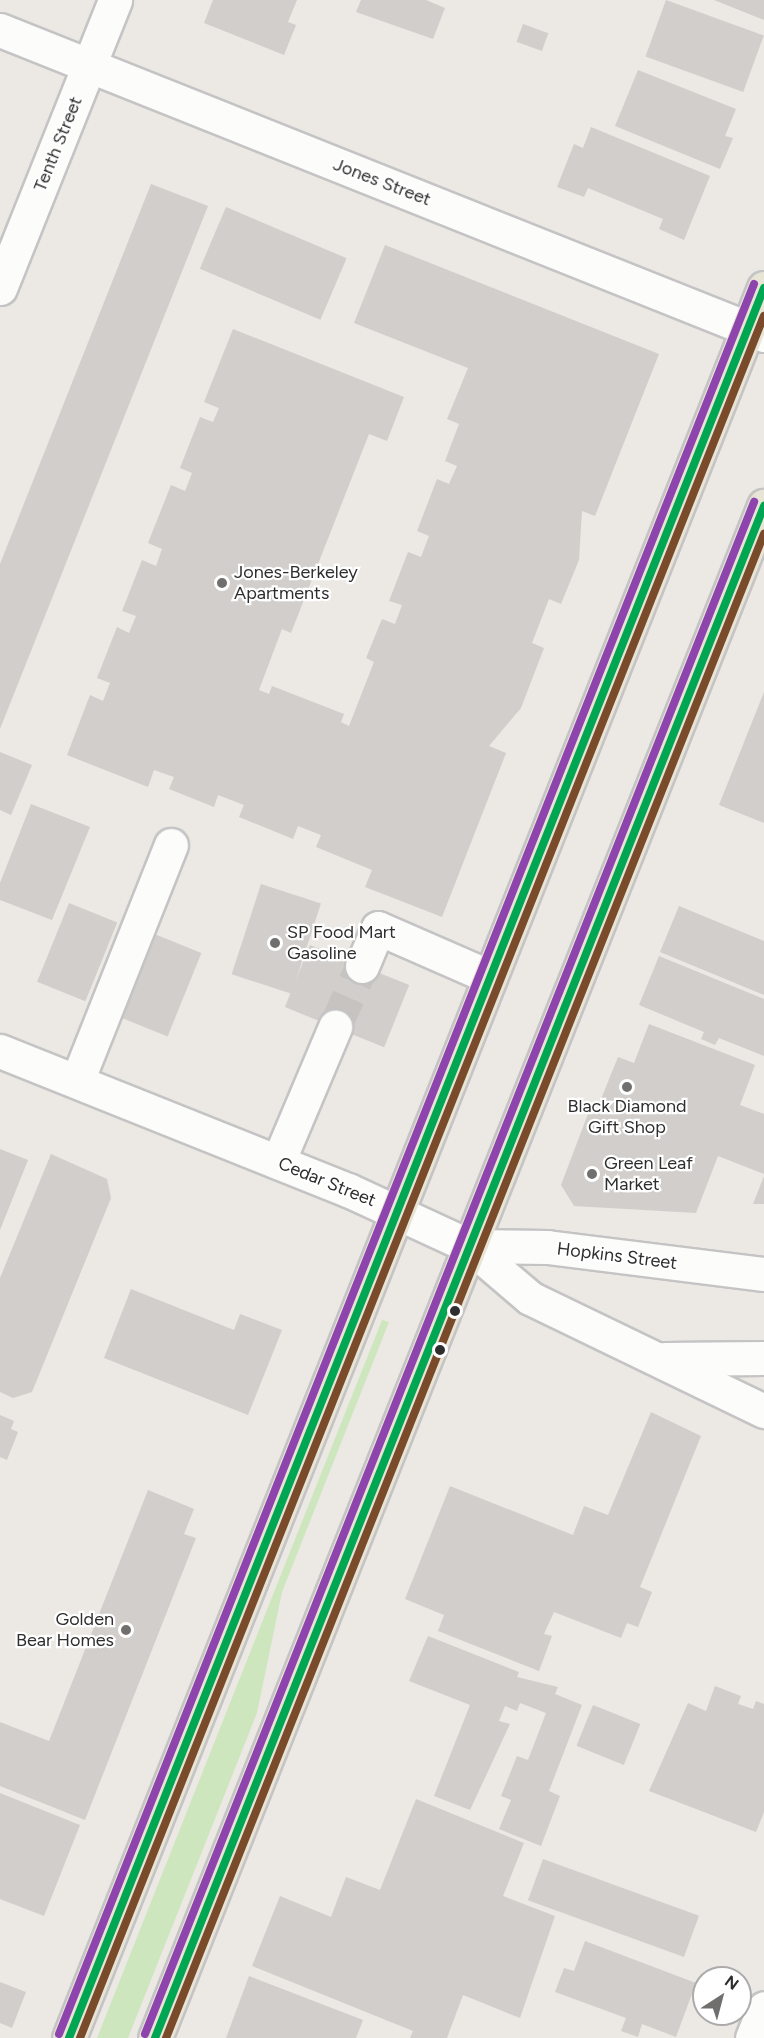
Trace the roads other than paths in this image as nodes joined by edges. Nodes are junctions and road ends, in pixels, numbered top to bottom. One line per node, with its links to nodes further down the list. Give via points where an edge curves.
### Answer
1 (115, 0): 3 (street, Tenth Street)
2 (0, 30): 3 (street, Jones Street)
3 (89, 66): 4 (street, Tenth Street); 6 (street, Jones Street)
4 (0, 288)
5 (764, 288): 6 (main road)
6 (756, 332): 10 (main road)
7 (764, 506): 16 (main road)
8 (171, 845): 13 (street)
9 (362, 966): 10 (street, via 378,928)
10 (490, 977): 15 (main road)
11 (335, 1027): 14 (street)
12 (0, 1051): 13 (street, Cedar Street)
13 (77, 1081): 14 (street, Cedar Street)
14 (278, 1162): 15 (street, Cedar Street)
15 (398, 1212): 16 (street, Cedar Street); 22 (main road)
16 (469, 1246): 17 (street, Hopkins Street, via 547,1247); 19 (street, Cedar Street, via 530,1298); 23 (main road)
17 (764, 1274)
18 (764, 1358): 19 (street)
19 (658, 1359): 20 (street, Cedar Street)
20 (764, 1411)
21 (764, 2008): 24 (street)
22 (69, 2038)
23 (155, 2038)
24 (752, 2038)

